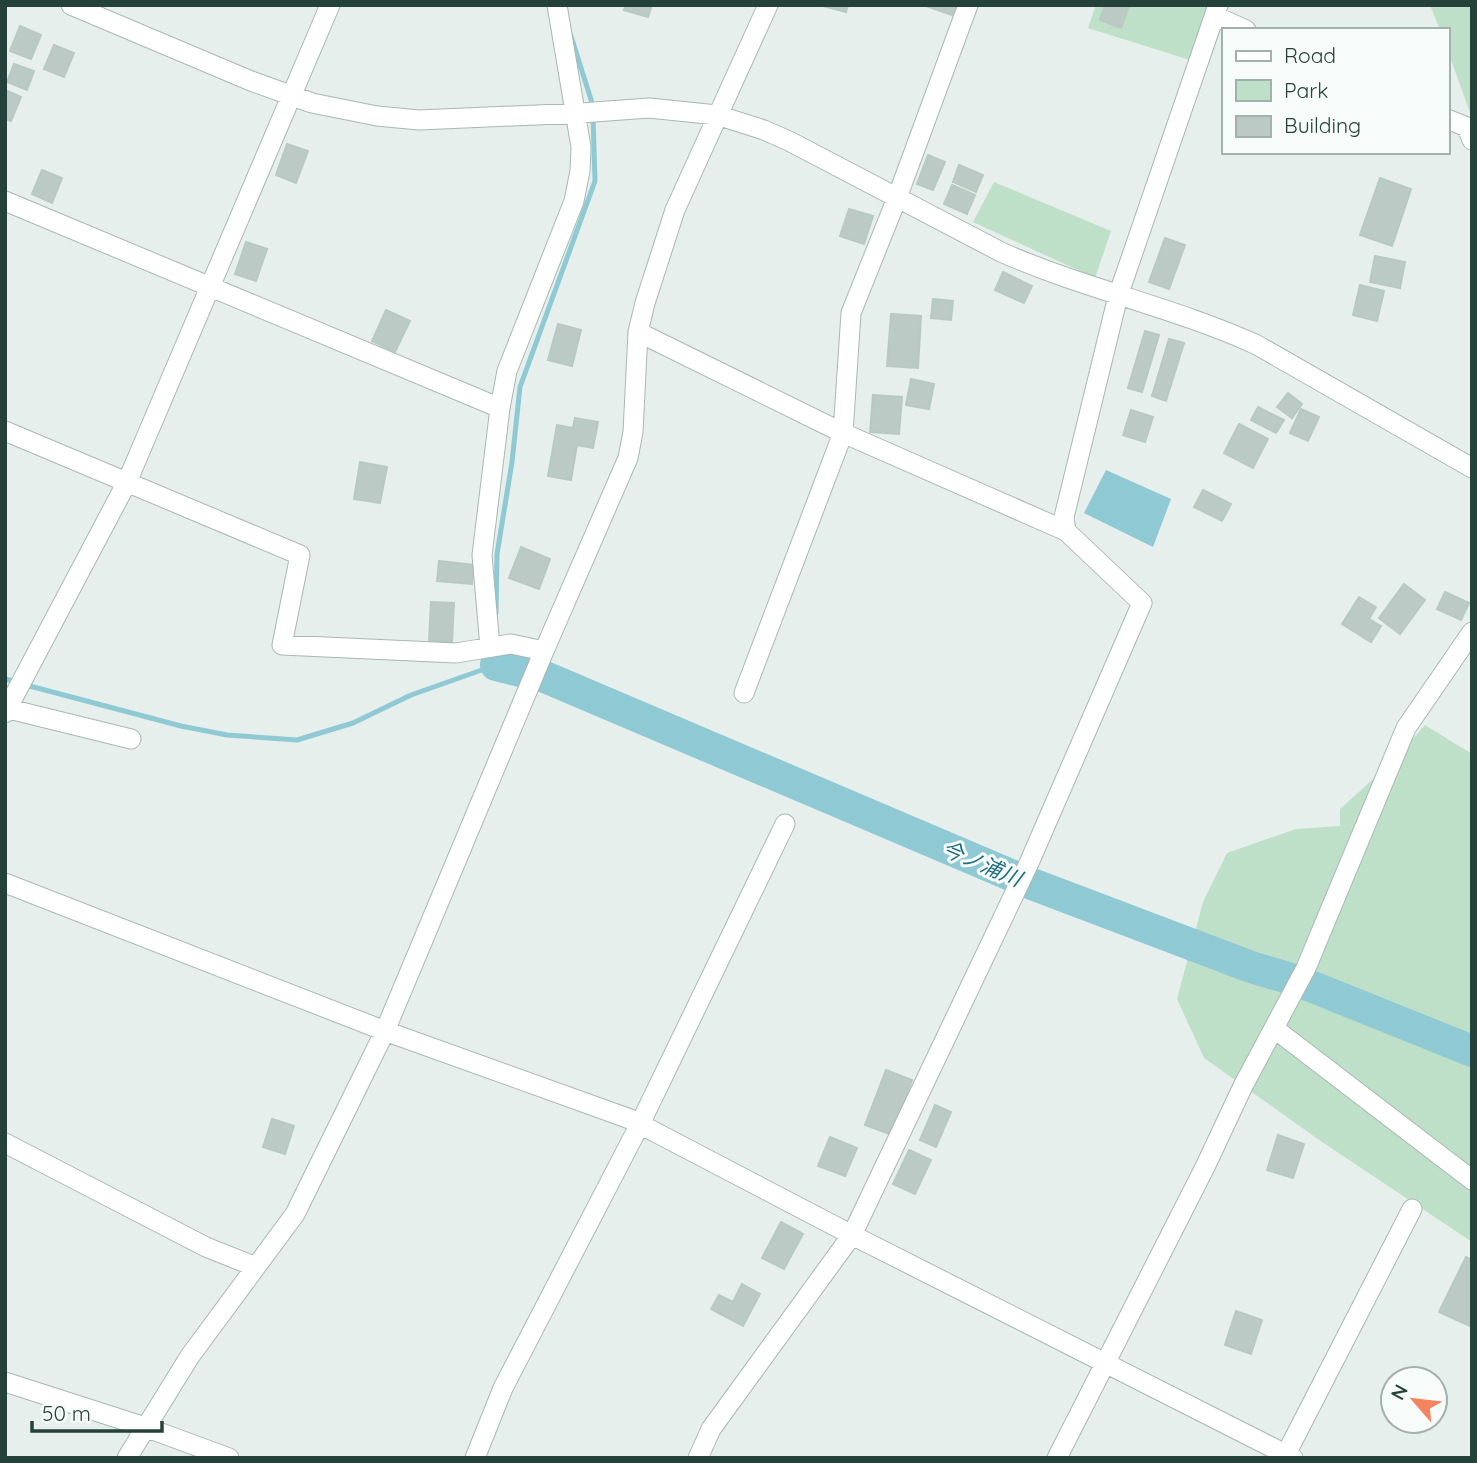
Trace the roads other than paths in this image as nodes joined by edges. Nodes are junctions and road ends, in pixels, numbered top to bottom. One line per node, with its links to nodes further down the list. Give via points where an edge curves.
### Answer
1 (71, 5): 8 (street)
2 (330, 5): 8 (street)
3 (557, 5): 9 (street)
4 (768, 5): 10 (street)
5 (968, 5): 13 (street)
6 (1216, 11): 7 (street); 16 (street)
7 (1243, 28)
8 (292, 96): 9 (street, via 377,116 419,120); 15 (street)
9 (574, 113): 10 (street, via 649,108); 18 (street, via 581,147 574,201 507,371)
10 (717, 116): 13 (street, via 789,141); 17 (street, via 675,210)
11 (1449, 120): 12 (street, via 1467,127)
12 (1472, 140)
13 (897, 198): 16 (street, via 1032,266); 20 (street, via 851,313)
14 (5, 201): 15 (street)
15 (211, 287): 18 (street); 22 (street)
16 (1118, 296): 21 (street, via 1257,345); 23 (street, via 1064,517)
17 (638, 331): 20 (street); 26 (street, via 628,458)
18 (500, 408): 25 (street, via 482,555)
19 (5, 431): 22 (street)
20 (842, 433): 23 (street); 27 (street)
21 (1472, 468)
22 (127, 482): 25 (street, via 300,555 282,645 456,653); 28 (street)
23 (1066, 531): 38 (street, via 1142,603 1029,863)
24 (1472, 632): 32 (street, via 1406,728 1306,968)
25 (490, 647): 26 (street, via 510,644)
26 (544, 651): 33 (street)
27 (744, 693)
28 (6, 710): 29 (street)
29 (131, 739)
30 (785, 824): 34 (street)
31 (5, 883): 33 (street)
32 (1275, 1029): 36 (street); 40 (street)
33 (384, 1031): 34 (street); 39 (street, via 295,1214)
34 (640, 1124): 38 (street); 46 (street, via 503,1388)
35 (5, 1143): 39 (street, via 206,1247)
36 (1472, 1180)
37 (1412, 1209): 43 (street)
38 (852, 1235): 40 (street); 47 (street, via 711,1429)
39 (256, 1267): 42 (street)
40 (1107, 1362): 43 (street); 48 (street)
41 (5, 1382): 42 (street)
42 (145, 1427): 44 (street); 45 (street)
43 (1288, 1456)
44 (127, 1458)
45 (229, 1458)
46 (475, 1458)
47 (698, 1458)
48 (1058, 1458)

